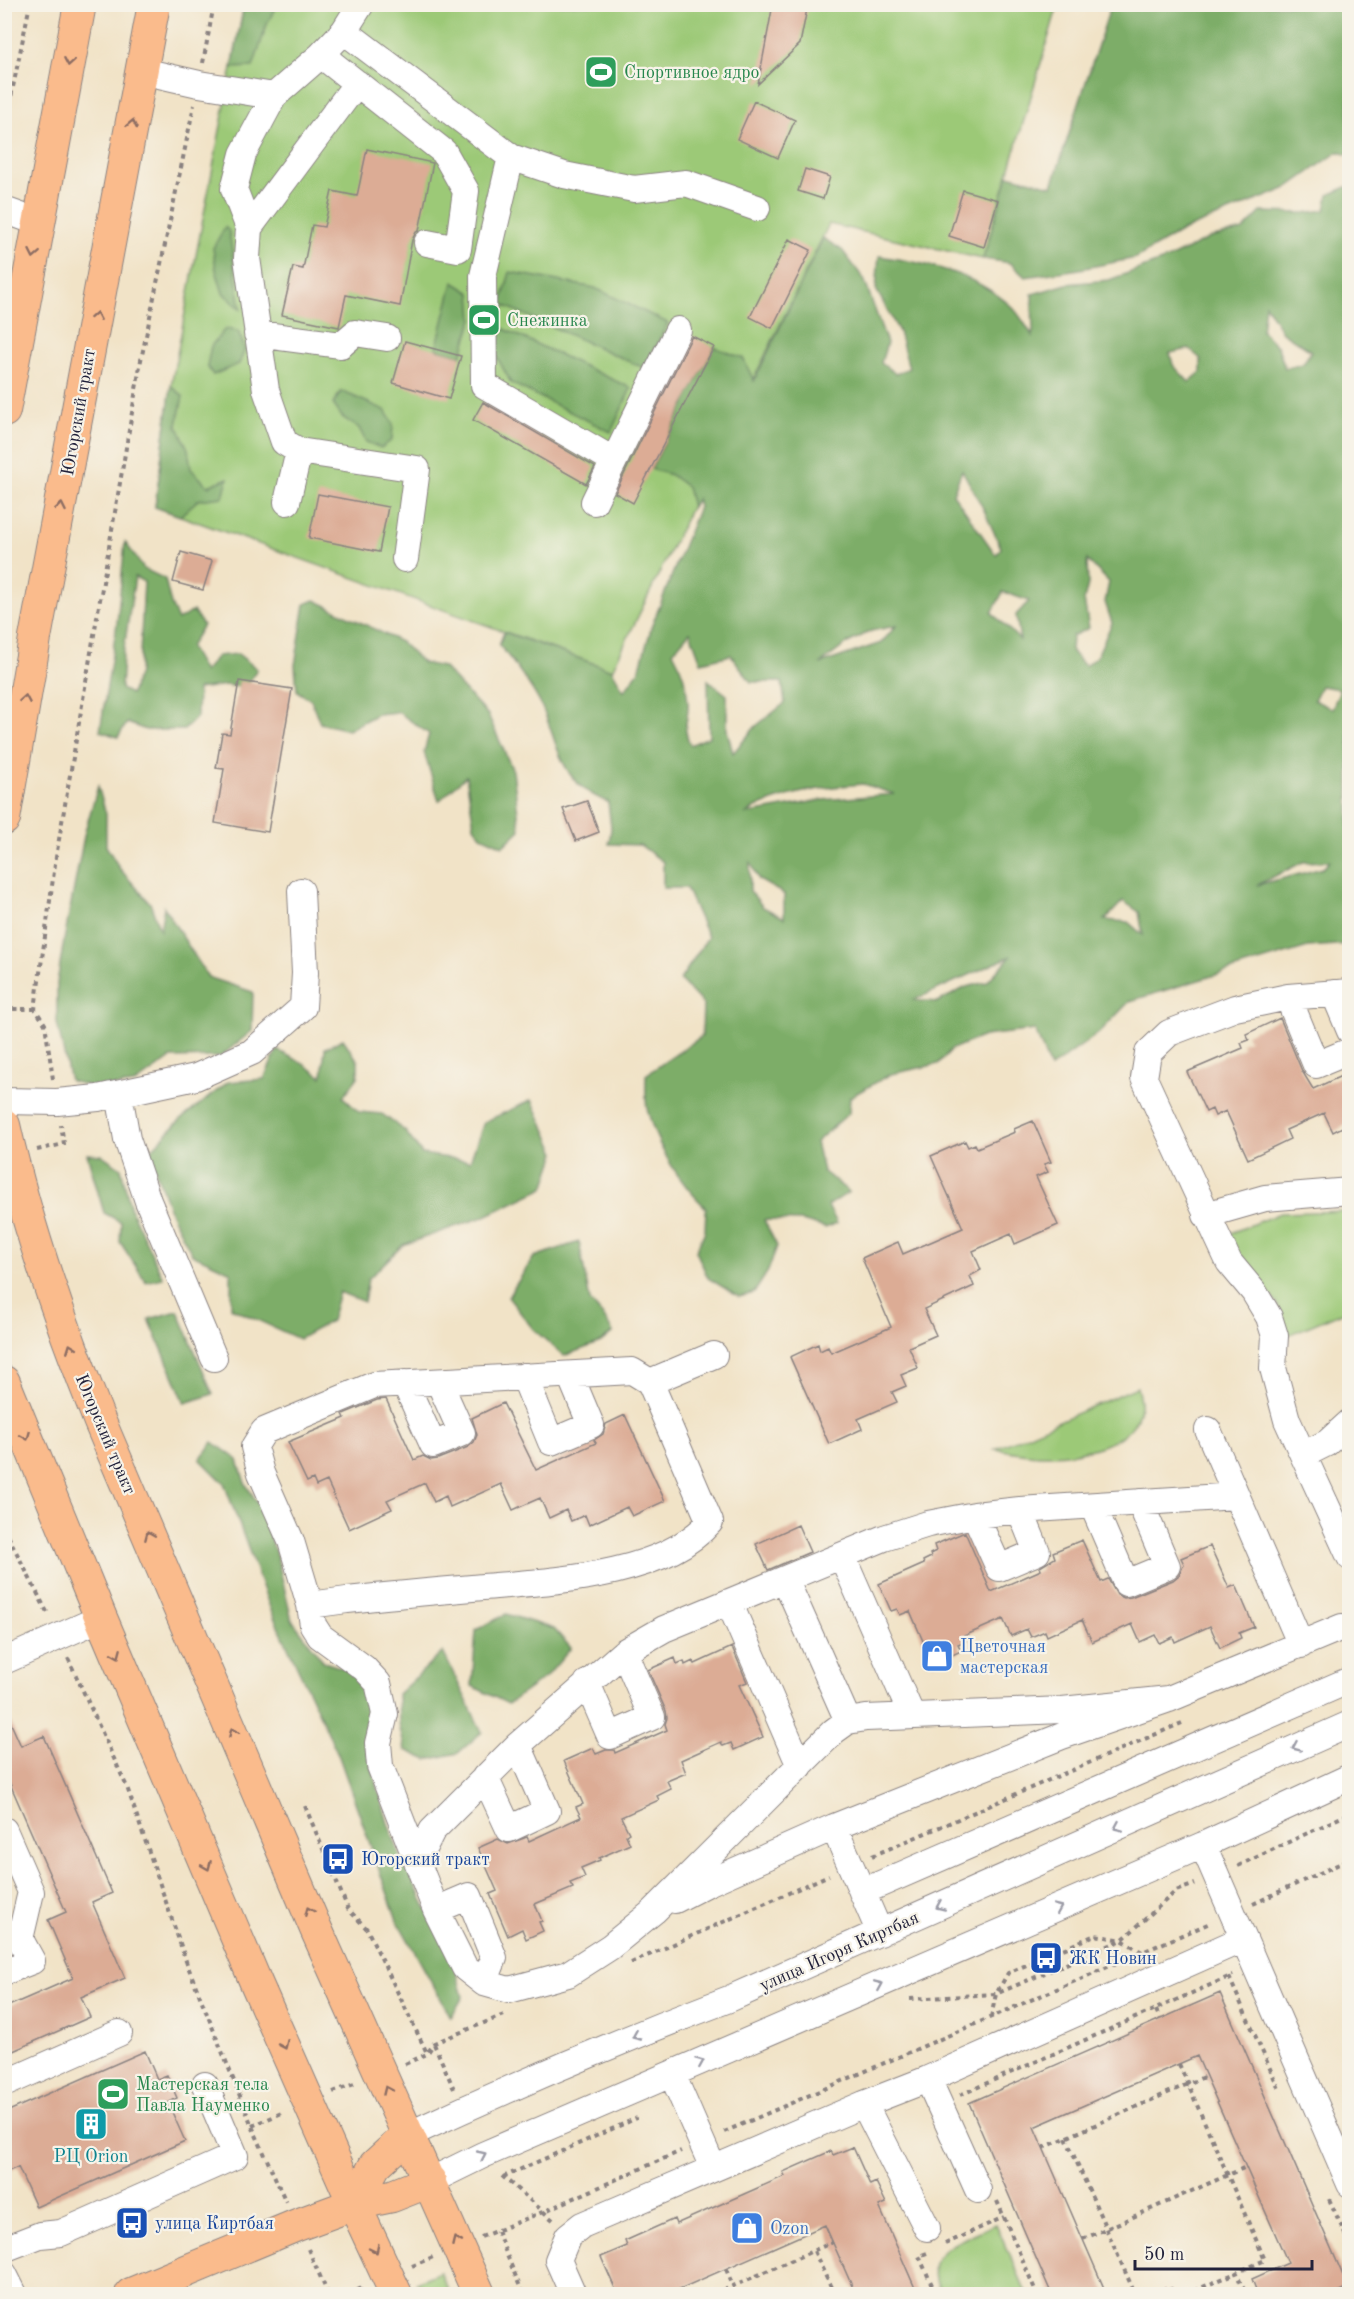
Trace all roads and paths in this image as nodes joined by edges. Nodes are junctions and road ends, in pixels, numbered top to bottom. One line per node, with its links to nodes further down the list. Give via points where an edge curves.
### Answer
1 (30, 4): 12 (path)
2 (80, 4): 16 (main road, one-way to 16)
3 (154, 4): 8 (main road, Югорский тракт)
4 (214, 4): 10 (path)
5 (361, 4): 6 (street)
6 (344, 31): 7 (street); 13 (street)
7 (321, 56): 9 (street); 11 (street)
8 (142, 71): 10 (street); 28 (main road, Югорский тракт, one-way to 8)
9 (357, 83): 17 (street); 18 (street, via 444,152 466,191 458,249)
10 (199, 84): 11 (street); 33 (path, via 139,372 58,846)
11 (274, 96): 17 (street, via 243,154 234,189)
12 (4, 131)
13 (511, 157): 14 (street, via 564,175 634,189 687,183); 24 (street, via 483,276 484,385)
14 (757, 208)
15 (4, 210): 16 (street)
16 (40, 222): 22 (main road, one-way to 22)
17 (249, 228): 20 (street, via 247,258)
18 (427, 243)
19 (678, 330): 24 (street)
20 (257, 334): 21 (street, via 341,345 355,333); 23 (street, via 273,411 284,442)
21 (387, 338)
22 (4, 411)
23 (298, 451): 25 (street); 27 (street, via 417,469)
24 (613, 460): 26 (street)
25 (287, 502)
26 (594, 502)
27 (405, 559)
28 (4, 819)
29 (301, 891): 36 (street, via 303,1007 252,1052 196,1077)
30 (1342, 992): 31 (street); 34 (street)
31 (1288, 997): 35 (street, via 1316,1065); 42 (street, via 1235,1008 1169,1033 1148,1053 1144,1078)
32 (4, 1009): 33 (path)
33 (35, 1009): 38 (path, via 45,1024)
34 (1350, 1031)
35 (1350, 1051)
36 (119, 1094): 38 (street); 44 (street, via 127,1139 148,1201)
37 (4, 1101): 38 (street)
38 (57, 1102): 40 (path, via 64,1144)
39 (4, 1125): 40 (main road, Югорский тракт)
40 (11, 1155): 115 (main road, Югорский тракт, one-way to 40, via 71,1350 28,1222)
41 (1350, 1191): 42 (street, via 1265,1198)
42 (1206, 1215): 53 (street, via 1229,1262 1269,1317 1275,1336 1276,1379 1287,1420)
43 (714, 1354): 49 (street)
44 (214, 1358)
45 (570, 1375): 46 (street); 46 (street, via 591,1425 551,1442); 49 (street, via 632,1371)
46 (524, 1376): 48 (street)
47 (4, 1382): 65 (main road, one-way to 65)
48 (439, 1382): 50 (street); 50 (street, via 462,1433 434,1445)
49 (650, 1382): 64 (street, via 710,1522 697,1537 662,1556 586,1577)
50 (405, 1383): 64 (street, via 374,1385 264,1431 254,1447 261,1473 291,1541)
51 (1350, 1422): 53 (street, via 1327,1443)
52 (1208, 1431): 54 (street)
53 (1303, 1455): 61 (street)
54 (1236, 1496): 55 (street); 68 (street)
55 (1140, 1502): 56 (street); 56 (street, via 1167,1566 1126,1584)
56 (1093, 1506): 57 (street)
57 (1020, 1510): 58 (street); 58 (street, via 1036,1552 999,1568)
58 (975, 1515): 60 (street, via 928,1524)
59 (4, 1528): 67 (path)
60 (842, 1556): 62 (street); 75 (street)
61 (1350, 1557)
62 (785, 1579): 63 (street); 77 (street)
63 (729, 1602): 69 (street, via 664,1629); 81 (street)
64 (310, 1605): 90 (street, via 313,1625 320,1636 378,1683 385,1714 378,1743 380,1766)
65 (101, 1618): 67 (street); 121 (main road, one-way to 121)
66 (1342, 1628): 68 (street)
67 (59, 1637): 70 (street); 125 (path, via 127,1787 187,1964)
68 (1301, 1645): 73 (street)
69 (624, 1652): 72 (street); 72 (street, via 652,1716 610,1736)
70 (4, 1661)
71 (1350, 1680): 94 (street)
72 (587, 1683): 80 (street)
73 (1169, 1699): 74 (street); 79 (street)
74 (1062, 1710): 75 (street); 79 (street)
75 (912, 1716): 77 (street)
76 (1188, 1720): 91 (path)
77 (848, 1721): 81 (street)
78 (1350, 1724): 97 (street, улица Игоря Киртбая, one-way to 97)
79 (1062, 1736): 86 (street)
80 (518, 1745): 82 (street); 82 (street, via 547,1811 509,1829)
81 (800, 1766): 92 (street)
82 (485, 1777): 90 (street, via 432,1831)
83 (1350, 1777): 88 (street)
84 (305, 1806): 112 (path, via 348,1908 367,1929)
85 (1350, 1813): 93 (path)
86 (834, 1827): 91 (street); 92 (street)
87 (4, 1830): 103 (street, via 31,1892 20,1939 32,1961)
88 (1203, 1845): 93 (street); 114 (street, one-way to 88)
89 (1350, 1859): 96 (path)
90 (417, 1861): 95 (street)
91 (850, 1865): 94 (street); 101 (path)
92 (703, 1875): 104 (street, via 610,1947 568,1974 509,1990)
93 (1216, 1876): 96 (street); 99 (path, via 1176,1891)
94 (862, 1892): 97 (street)
95 (436, 1910): 104 (street, via 465,1968); 104 (street, via 469,1896 494,1958)
96 (1233, 1914): 98 (street); 100 (path)
97 (880, 1933): 126 (street, улица Игоря Киртбая, one-way to 126)
98 (1244, 1939): 102 (street); 117 (street)
99 (1122, 1940): 100 (path); 105 (path); 105 (path, via 1095,1935 1008,1973)
100 (1142, 1952): 109 (path)
101 (629, 1964)
102 (1255, 1964): 107 (path); 135 (street)
103 (4, 1972)
104 (484, 1983)
105 (996, 1994): 106 (path); 109 (path)
106 (909, 1999)
107 (1156, 2010): 110 (path); 122 (path)
108 (510, 2013): 112 (path, via 434,2043)
109 (991, 2018): 128 (path)
110 (1160, 2019)
111 (120, 2033): 118 (street)
112 (427, 2054): 115 (path)
113 (1179, 2064): 119 (path)
114 (672, 2074): 128 (street); 134 (street, one-way to 114)
115 (381, 2075): 121 (path); 126 (main road, Югорский тракт, one-way to 115)
116 (1206, 2076): 119 (path)
117 (928, 2079): 122 (street); 123 (street)
118 (4, 2084)
119 (1188, 2084): 127 (path); 132 (path)
120 (205, 2085): 146 (street, via 235,2156 60,2233 40,2235)
121 (309, 2102): 125 (path); 137 (main road)
122 (939, 2103): 136 (street)
123 (864, 2104): 131 (street); 144 (street)
124 (640, 2117): 133 (path)
125 (252, 2126): 139 (path)
126 (408, 2135): 134 (main road, Югорский тракт); 137 (main road, улица Игоря Киртбая, via 375,2165)
127 (1066, 2138): 129 (path); 140 (path)
128 (702, 2142): 131 (street); 141 (path)
129 (1043, 2148)
130 (1246, 2167): 132 (path)
131 (713, 2168): 159 (street, via 582,2225 568,2236 558,2260)
132 (1228, 2175): 140 (path); 149 (path, via 1265,2260)
133 (502, 2176)
134 (430, 2181): 137 (main road, via 392,2196); 145 (main road, Югорский тракт, one-way to 134)
135 (1350, 2184)
136 (987, 2194): 138 (path)
137 (354, 2204): 139 (main road); 151 (main road, one-way to 151)
138 (1004, 2217): 144 (path); 163 (path)
139 (297, 2225): 154 (main road); 155 (path)
140 (1106, 2229): 142 (path); 164 (path)
141 (497, 2231): 145 (path); 158 (path)
142 (1083, 2239)
143 (833, 2242): 147 (path)
144 (932, 2242): 162 (path, via 919,2256)
145 (459, 2246): 151 (path); 157 (main road, Югорский тракт)
146 (4, 2249)
147 (814, 2251): 152 (path); 161 (path)
148 (726, 2269): 152 (path)
149 (1236, 2273): 167 (path); 168 (path)
150 (4, 2274): 153 (street)
151 (392, 2286): 156 (path)
152 (733, 2286): 160 (path)
153 (14, 2295)
154 (131, 2295)
155 (328, 2295)
156 (349, 2295)
157 (479, 2295)
158 (523, 2295)
159 (573, 2295)
160 (715, 2295)
161 (834, 2295)
162 (936, 2295)
163 (1037, 2295)
164 (1135, 2295)
165 (1154, 2295): 166 (path, via 1170,2288)
166 (1173, 2295)
167 (1186, 2295)
168 (1246, 2295)

